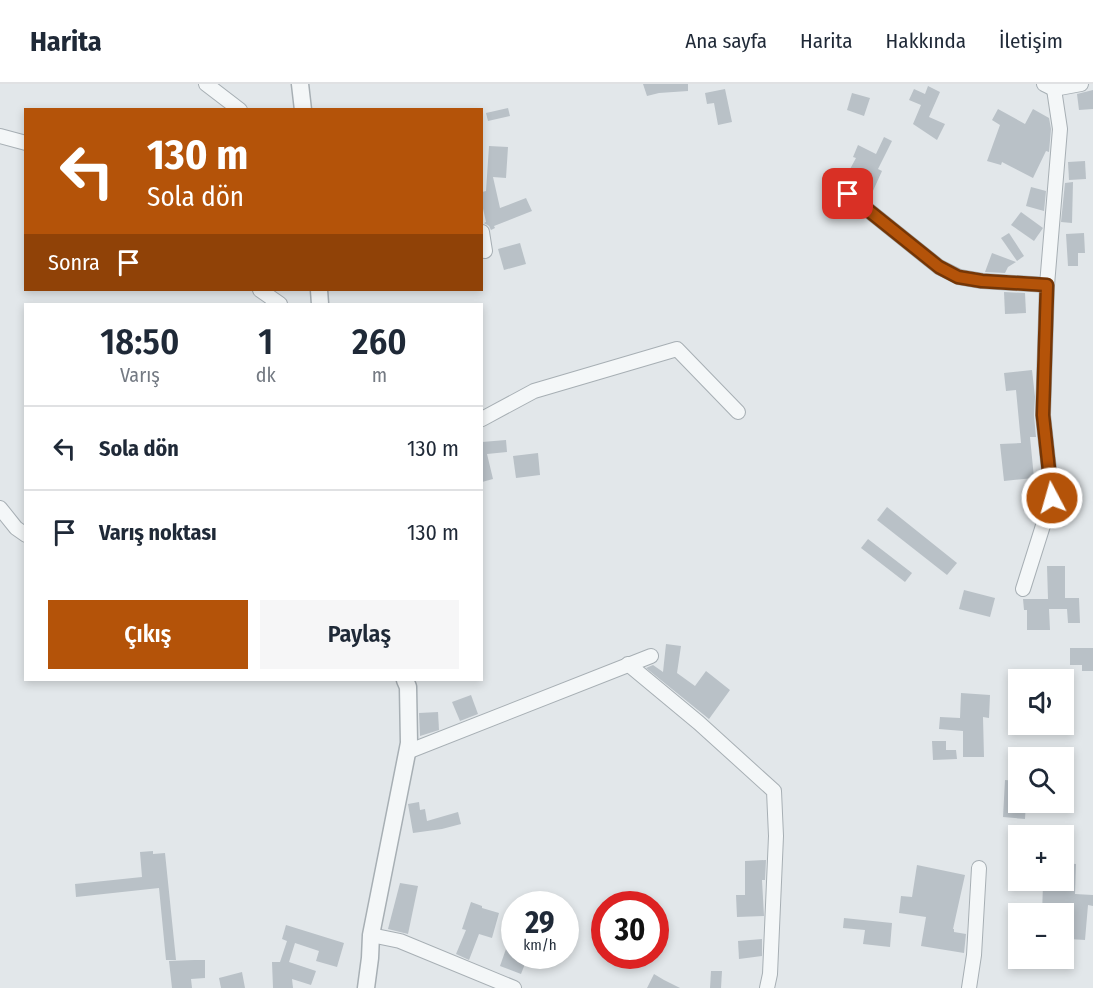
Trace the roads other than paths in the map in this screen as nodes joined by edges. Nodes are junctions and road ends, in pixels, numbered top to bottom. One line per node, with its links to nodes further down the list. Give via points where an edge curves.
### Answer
1 (206, 84): 5 (street)
2 (300, 84): 6 (street)
3 (1081, 84): 4 (street)
4 (1049, 87): 12 (street, via 1060,129)
5 (237, 108)
6 (303, 108)
7 (0, 136): 8 (street)
8 (24, 142)
9 (848, 194): 12 (street, via 939,267 958,277)
10 (483, 238): 11 (street)
11 (485, 251)
12 (1047, 285): 19 (street, via 1043,415 1052,498)
13 (261, 291): 14 (street)
14 (279, 303)
15 (738, 412): 16 (street, via 677,349 534,391)
16 (483, 418)
17 (0, 508): 18 (street)
18 (24, 534)
19 (1023, 589)
20 (651, 656): 21 (street)
21 (628, 664): 23 (street); 28 (street, via 774,791 776,836)
22 (407, 682): 23 (street)
23 (407, 752): 25 (street)
24 (979, 868): 29 (street)
25 (371, 934): 26 (street); 27 (street, via 400,941)
26 (366, 988)
27 (514, 988)
28 (767, 988)
29 (969, 988)

